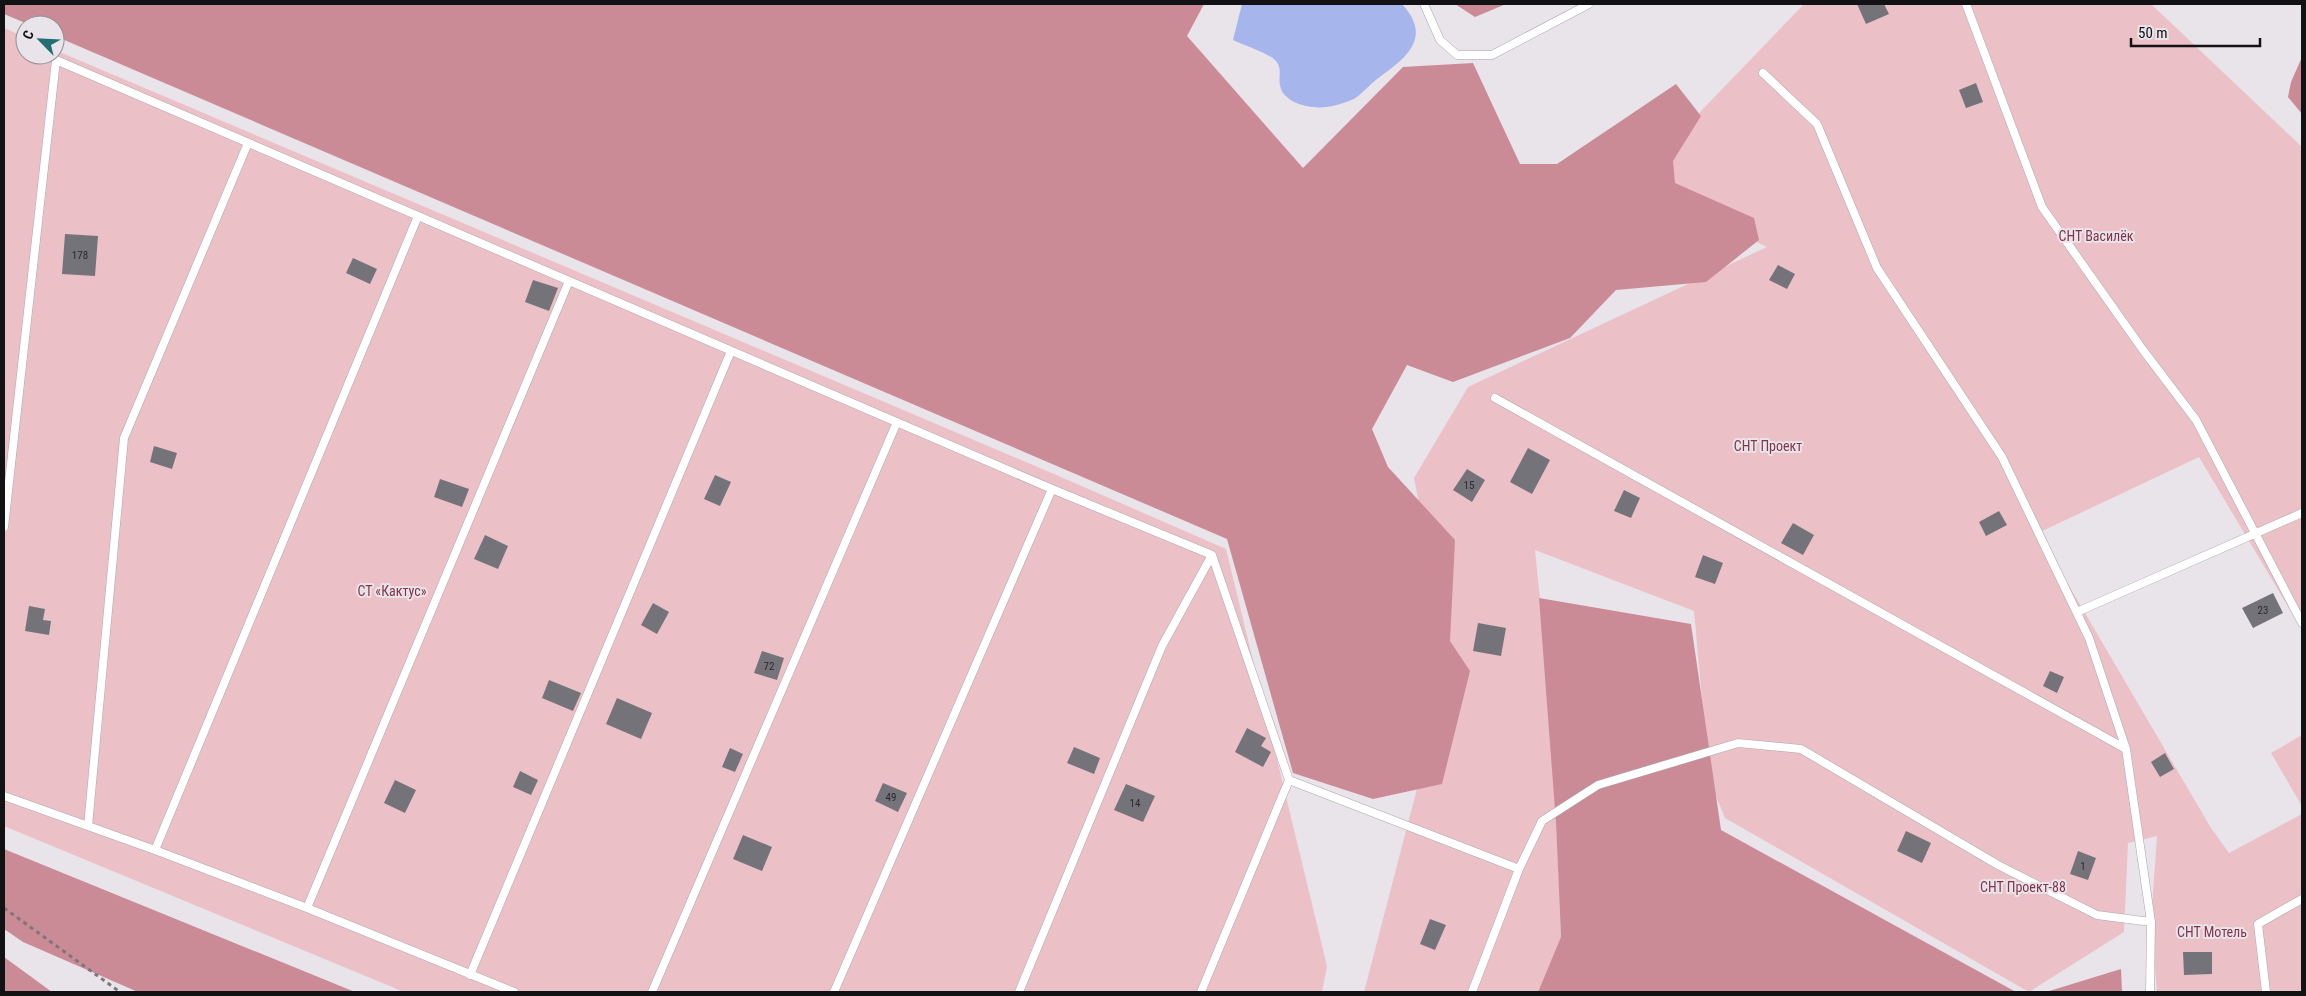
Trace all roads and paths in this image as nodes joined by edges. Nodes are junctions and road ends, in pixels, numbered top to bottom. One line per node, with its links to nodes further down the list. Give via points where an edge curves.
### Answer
1 (1424, 4): 2 (lane, via 1440,40 1457,55 1492,55)
2 (1588, 4)
3 (1966, 4): 14 (lane, via 2042,207 2196,420)
4 (1763, 73): 16 (lane, via 1817,124 1877,268 2002,457)
5 (248, 143): 6 (lane); 13 (lane, via 56,60); 21 (lane, via 124,438)
6 (418, 216): 7 (lane); 22 (lane)
7 (569, 281): 8 (lane); 26 (lane)
8 (732, 351): 10 (lane); 28 (lane)
9 (1495, 398): 18 (lane)
10 (898, 422): 11 (lane); 31 (lane)
11 (1052, 488): 15 (lane); 32 (lane)
12 (2302, 513): 14 (lane)
13 (4, 527)
14 (2256, 534): 16 (lane); 17 (lane)
15 (1212, 555): 19 (lane); 33 (lane, via 1162,646)
16 (2077, 612): 18 (lane)
17 (2302, 623)
18 (2126, 748): 27 (lane)
19 (1289, 780): 23 (lane); 34 (lane)
20 (4, 796): 21 (lane)
21 (88, 826): 22 (lane)
22 (155, 850): 26 (lane)
23 (1519, 868): 27 (lane, via 1542,822 1598,785 1738,743 1801,749 1998,865 2097,915); 35 (lane)
24 (2302, 899): 37 (lane, via 2258,924)
25 (4, 908): 29 (path)
26 (307, 908): 28 (lane)
27 (2150, 922): 36 (lane)
28 (470, 975): 30 (lane)
29 (120, 992)
30 (514, 992)
31 (652, 992)
32 (834, 992)
33 (1019, 992)
34 (1201, 992)
35 (1472, 992)
36 (2150, 992)
37 (2266, 992)

